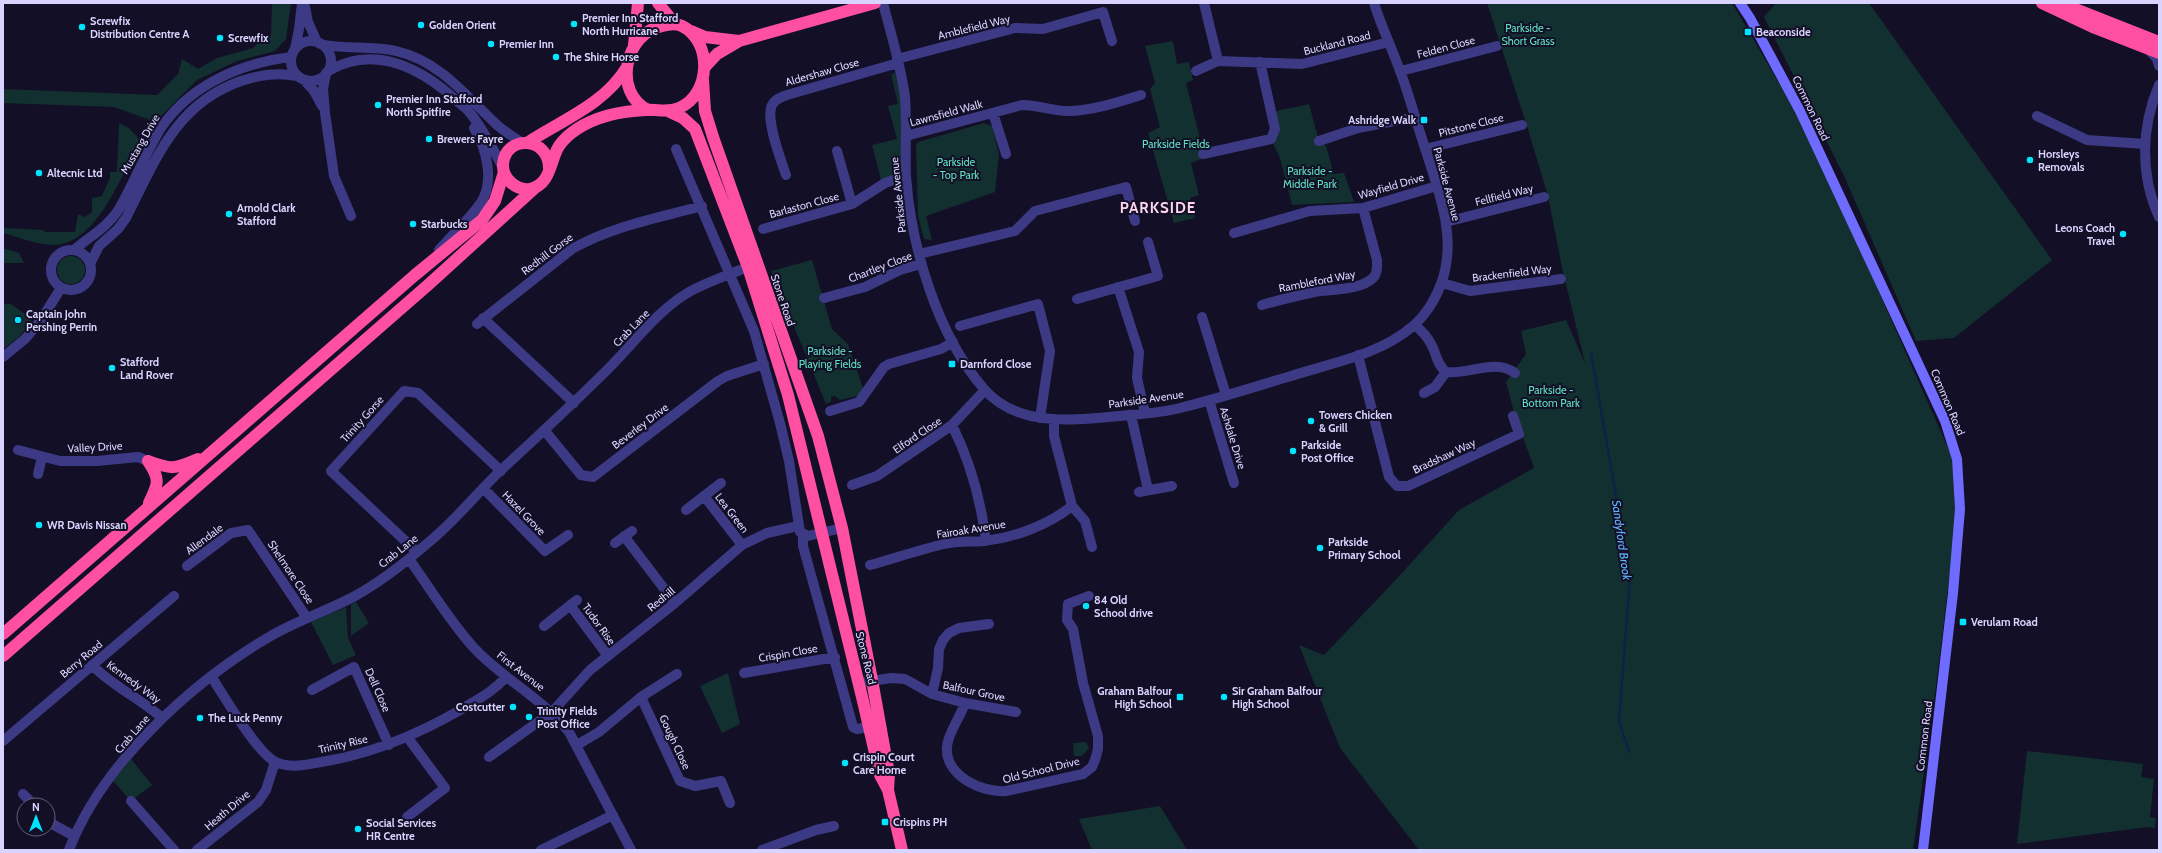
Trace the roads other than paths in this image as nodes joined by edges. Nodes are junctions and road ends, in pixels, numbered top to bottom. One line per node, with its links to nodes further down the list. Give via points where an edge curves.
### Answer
1 (303, 3): 18 (street, via 308,22); 22 (street)
2 (638, 3): 19 (highway)
3 (658, 3): 12 (highway)
4 (875, 3): 14 (highway)
5 (883, 3): 24 (street, Parkside Avenue)
6 (1204, 3): 25 (street)
7 (1374, 3): 16 (street, Parkside Avenue)
8 (1740, 3): 182 (street, Common Road, via 1800,111 1945,421 1957,459 1960,509 1953,593)
9 (2042, 3): 21 (highway)
10 (2060, 3): 17 (highway)
11 (1102, 7): 15 (street, Amblefield Way); 24 (street, Amblefield Way, via 1043,29 1015,28)
12 (675, 24): 13 (highway); 19 (highway, via 653,28)
13 (688, 30): 14 (highway, via 705,36); 32 (highway, via 702,50)
14 (739, 41): 32 (highway, via 717,54)
15 (1112, 41)
16 (1389, 42): 26 (street, Buckland Road, via 1302,64); 30 (street, Parkside Avenue)
17 (2159, 42)
18 (319, 43): 22 (street, via 306,42); 31 (street, via 329,54 331,61); 46 (street, via 339,47 378,48 414,56 456,83 499,127)
19 (634, 45): 28 (highway)
20 (1497, 46): 30 (street, Felden Close)
21 (2146, 48): 23 (highway); 27 (street)
22 (293, 53): 33 (street, via 292,68); 70 (street, Mustang Drive, via 230,72 210,83 176,110 159,132 118,210 101,230)
23 (2159, 53)
24 (897, 61): 44 (street, Parkside Avenue, via 905,96); 54 (street, Aldershaw Close, via 775,101 771,121)
25 (1218, 61): 26 (street, Buckland Road); 29 (street, Buckland Road)
26 (1260, 62): 52 (street, via 1276,129 1271,139)
27 (2159, 66)
28 (628, 67): 37 (highway, via 627,80 632,95 636,102); 46 (highway, via 612,88 576,114)
29 (1196, 71)
30 (1401, 71): 42 (street, Parkside Avenue)
31 (327, 72): 33 (street, via 315,81); 36 (street, via 350,61 379,60 398,64 431,79); 39 (street, via 323,89)
32 (703, 74): 38 (highway, via 688,102 680,108); 121 (highway, Stone Road, via 705,111 818,436)
33 (301, 78): 39 (street, via 320,99); 72 (street, Mustang Drive, via 271,74 232,84 214,92 180,121 162,147 126,218 99,246)
34 (2159, 84): 47 (street, via 2150,111)
35 (1141, 95): 40 (street, Lawnsfield Walk, via 1079,110 1066,111 1037,105 1022,105)
36 (458, 102): 55 (street, via 470,112 487,136); 74 (street, via 480,137 488,165 486,188 480,204)
37 (648, 110): 38 (highway); 53 (highway, via 602,117 575,130 559,146)
38 (668, 111): 73 (highway, Stone Road, via 683,118 695,129)
39 (325, 113): 63 (street, via 334,176)
40 (993, 113): 44 (street, Lawnsfield Walk); 51 (street, Lawnsfield Walk)
41 (2037, 116): 47 (street, via 2087,140)
42 (1415, 117): 45 (street, via 1358,128); 49 (street, Parkside Avenue)
43 (1522, 125): 49 (street, Pitstone Close)
44 (906, 136): 56 (street, Parkside Avenue)
45 (1319, 141)
46 (525, 143): 53 (highway, via 544,150); 55 (highway, via 514,146 508,152 504,159)
47 (2145, 144): 64 (street, via 2146,181)
48 (676, 149): 61 (street)
49 (1425, 149): 58 (street, Parkside Avenue)
50 (836, 151): 60 (street, Barlaston Close)
51 (1006, 154)
52 (1203, 154)
53 (550, 168): 57 (highway, via 543,182)
54 (787, 169)
55 (504, 170): 57 (highway, via 510,182 520,188); 74 (highway, via 495,201 482,220)
56 (906, 176): 60 (street, Barlaston Close, via 885,184); 71 (street, Parkside Avenue, via 910,217)
57 (537, 186): 141 (highway, via 416,296)
58 (1437, 186): 62 (street, Wayfield Drive); 66 (street, Parkside Avenue)
59 (1544, 197): 66 (street, Fellfield Way)
60 (852, 204): 67 (street, Barlaston Close)
61 (702, 206): 75 (street); 96 (street, Redhill Gorse, via 606,232 572,248 480,321)
62 (1363, 208): 68 (street, Wayfield Drive, via 1310,211); 82 (street, Rambleford Way, via 1377,260 1374,277 1359,285 1308,293)
63 (351, 216)
64 (2159, 217)
65 (1135, 221): 71 (street, Chartley Close, via 1126,187 1035,212 1015,231)
66 (1446, 222): 77 (street, Parkside Avenue, via 1447,254)
67 (763, 229)
68 (1234, 233)
69 (1148, 242): 78 (street, via 1158,276)
70 (74, 250): 72 (street, via 82,253); 79 (street, via 61,253 54,258 52,275 55,283)
71 (920, 259): 80 (street, Chartley Close, via 865,287); 86 (street, Parkside Avenue)
72 (90, 264): 79 (street, via 92,271 87,283 81,288 71,291)
73 (748, 268): 75 (street, Crab Lane); 122 (highway, Stone Road, via 788,395)
74 (415, 275): 106 (highway)
75 (729, 275): 89 (street, via 754,331); 96 (street, Crab Lane, via 695,289 677,301)
76 (1561, 279): 77 (street, Brackenfield Way, via 1470,291)
77 (1442, 283): 84 (street, Parkside Avenue, via 1430,307)
78 (1118, 287): 81 (street); 98 (street, via 1139,352 1137,378)
79 (61, 288): 88 (street, via 41,320 25,339)
80 (824, 298)
81 (1077, 299)
82 (1262, 305)
83 (1202, 316): 94 (street)
84 (1415, 325): 87 (street, Parkside Avenue, via 1374,349); 90 (street, via 1426,335 1437,362)
85 (960, 326): 101 (street, via 1038,304 1050,351)
86 (953, 342): 92 (street, Parkside Avenue); 97 (street, via 941,349 889,364 884,367 859,402)
87 (1358, 355): 94 (street, Parkside Avenue); 100 (street, Bradshaw Way, via 1389,477 1397,486 1408,486 1519,434)
88 (3, 357)
89 (764, 364): 104 (street, Beverley Drive, via 718,381 593,477 581,475); 120 (street, via 789,461)
90 (1446, 372): 91 (street, via 1456,373 1495,366 1507,367); 93 (street, via 1435,387)
91 (1515, 372)
92 (985, 390): 101 (street, Parkside Avenue, via 1013,410); 103 (street, Elford Close)
93 (1424, 393)
94 (1226, 395): 95 (street, Parkside Avenue)
95 (1209, 400): 98 (street, Parkside Avenue, via 1177,409); 112 (street, Ashdale Drive)
96 (574, 403): 104 (street, Crab Lane)
97 (830, 411)
98 (1145, 413): 99 (street, Parkside Avenue)
99 (1130, 415): 102 (street, Parkside Avenue); 114 (street, via 1144,491)
100 (1513, 416)
101 (1040, 418): 102 (street, Parkside Avenue)
102 (1054, 419): 117 (street, via 1054,436)
103 (952, 425): 113 (street, Elford Close, via 877,476); 126 (street, via 966,454)
104 (545, 431): 109 (street, Crab Lane)
105 (18, 450): 107 (street, Valley Drive)
106 (213, 452): 108 (highway, via 180,467 161,466); 118 (highway)
107 (42, 457): 108 (street, Valley Drive, via 60,461 138,457); 110 (street)
108 (148, 461): 118 (highway, via 156,472 158,482)
109 (501, 471): 115 (street, Crab Lane); 130 (street, Trinity Gorse, via 418,393 404,391 331,471)
110 (38, 474)
111 (721, 482): 116 (street, Lea Green)
112 (1234, 483)
113 (852, 485)
114 (1172, 486)
115 (483, 488): 123 (street, Hazel Grove, via 545,551); 130 (street, Crab Lane)
116 (704, 496): 119 (street, Lea Green); 128 (street, Lea Green)
117 (1072, 506): 126 (street, Fairoak Avenue, via 1045,524); 129 (street, via 1084,521)
118 (147, 508): 140 (highway)
119 (686, 510)
120 (798, 526): 124 (street); 128 (street, Redhill, via 767,534)
121 (842, 528): 122 (street); 149 (highway, Stone Road)
122 (822, 531): 124 (street, via 808,536); 150 (highway, Stone Road)
123 (568, 535)
124 (803, 535): 143 (street, via 803,546)
125 (255, 540): 133 (street, Allendale, via 248,530 231,533); 137 (street, Shelmore Close)
126 (986, 541): 132 (street, Fairoak Avenue, via 946,543)
127 (615, 543): 136 (street, via 628,534)
128 (742, 545): 136 (street, Redhill)
129 (1092, 547)
130 (417, 552): 131 (street, Crab Lane)
131 (409, 559): 137 (street, Crab Lane, via 354,596); 148 (street, First Avenue, via 468,641)
132 (870, 565)
133 (187, 566)
134 (174, 596): 144 (street, Berry Road)
135 (1089, 596): 154 (street, Old School Drive, via 1068,604 1068,620 1073,629 1083,683 1098,736 1098,749 1092,767 1083,774 1006,791 994,792 972,785 951,766 947,746)
136 (676, 603): 142 (street, Redhill)
137 (307, 618): 147 (street, Crab Lane, via 270,636)
138 (989, 624): 152 (street, via 959,628 943,640 939,649)
139 (544, 626): 142 (street, Tudor Rise, via 574,603)
140 (3, 634)
141 (3, 656)
142 (608, 656): 155 (street, Redhill, via 590,670)
143 (835, 657): 145 (street, Crispin Close); 158 (street, via 853,727)
144 (92, 665): 157 (street, Kennedy Way); 160 (street, Berry Road)
145 (744, 673)
146 (678, 674): 153 (street)
147 (211, 676): 157 (street, Crab Lane); 164 (street, Trinity Rise, via 260,749)
148 (506, 677): 155 (street, First Avenue); 159 (street, Trinity Rise, via 491,691)
149 (872, 680): 150 (street, Balfour Grove); 152 (street, Balfour Grove, via 905,679); 165 (highway, Stone Road, via 889,774)
150 (859, 683): 158 (highway, Stone Road)
151 (312, 690): 161 (street, Dell Close, via 354,667)
152 (932, 694): 154 (street, Balfour Grove)
153 (641, 697): 162 (street, via 599,732); 169 (street, Gough Close, via 680,781 695,786 721,781)
154 (965, 703): 156 (street, Balfour Grove)
155 (552, 712): 162 (street, First Avenue); 163 (street, Redhill)
156 (1016, 712)
157 (162, 718): 174 (street, Crab Lane, via 111,778)
158 (869, 727): 165 (highway, Stone Road, via 880,775)
159 (408, 738): 161 (street, Trinity Rise); 171 (street, via 445,788)
160 (3, 741)
161 (389, 745): 164 (street, Trinity Rise, via 335,760 305,765 293,766)
162 (577, 745): 170 (street, First Avenue)
163 (489, 757)
164 (275, 762): 177 (street, Heath Drive, via 266,790 258,802)
165 (888, 790): 181 (highway, Stone Road)
166 (23, 794): 167 (street)
167 (26, 797)
168 (131, 801): 176 (street)
169 (730, 803)
170 (613, 815): 178 (street); 179 (street, First Avenue)
171 (407, 817)
172 (56, 826): 174 (street)
173 (834, 826): 180 (street)
174 (74, 836): 175 (street, Crab Lane)
175 (69, 850)
176 (174, 850)
177 (198, 850)
178 (541, 850)
179 (631, 850)
180 (762, 850)
181 (902, 850)
182 (1924, 850)

